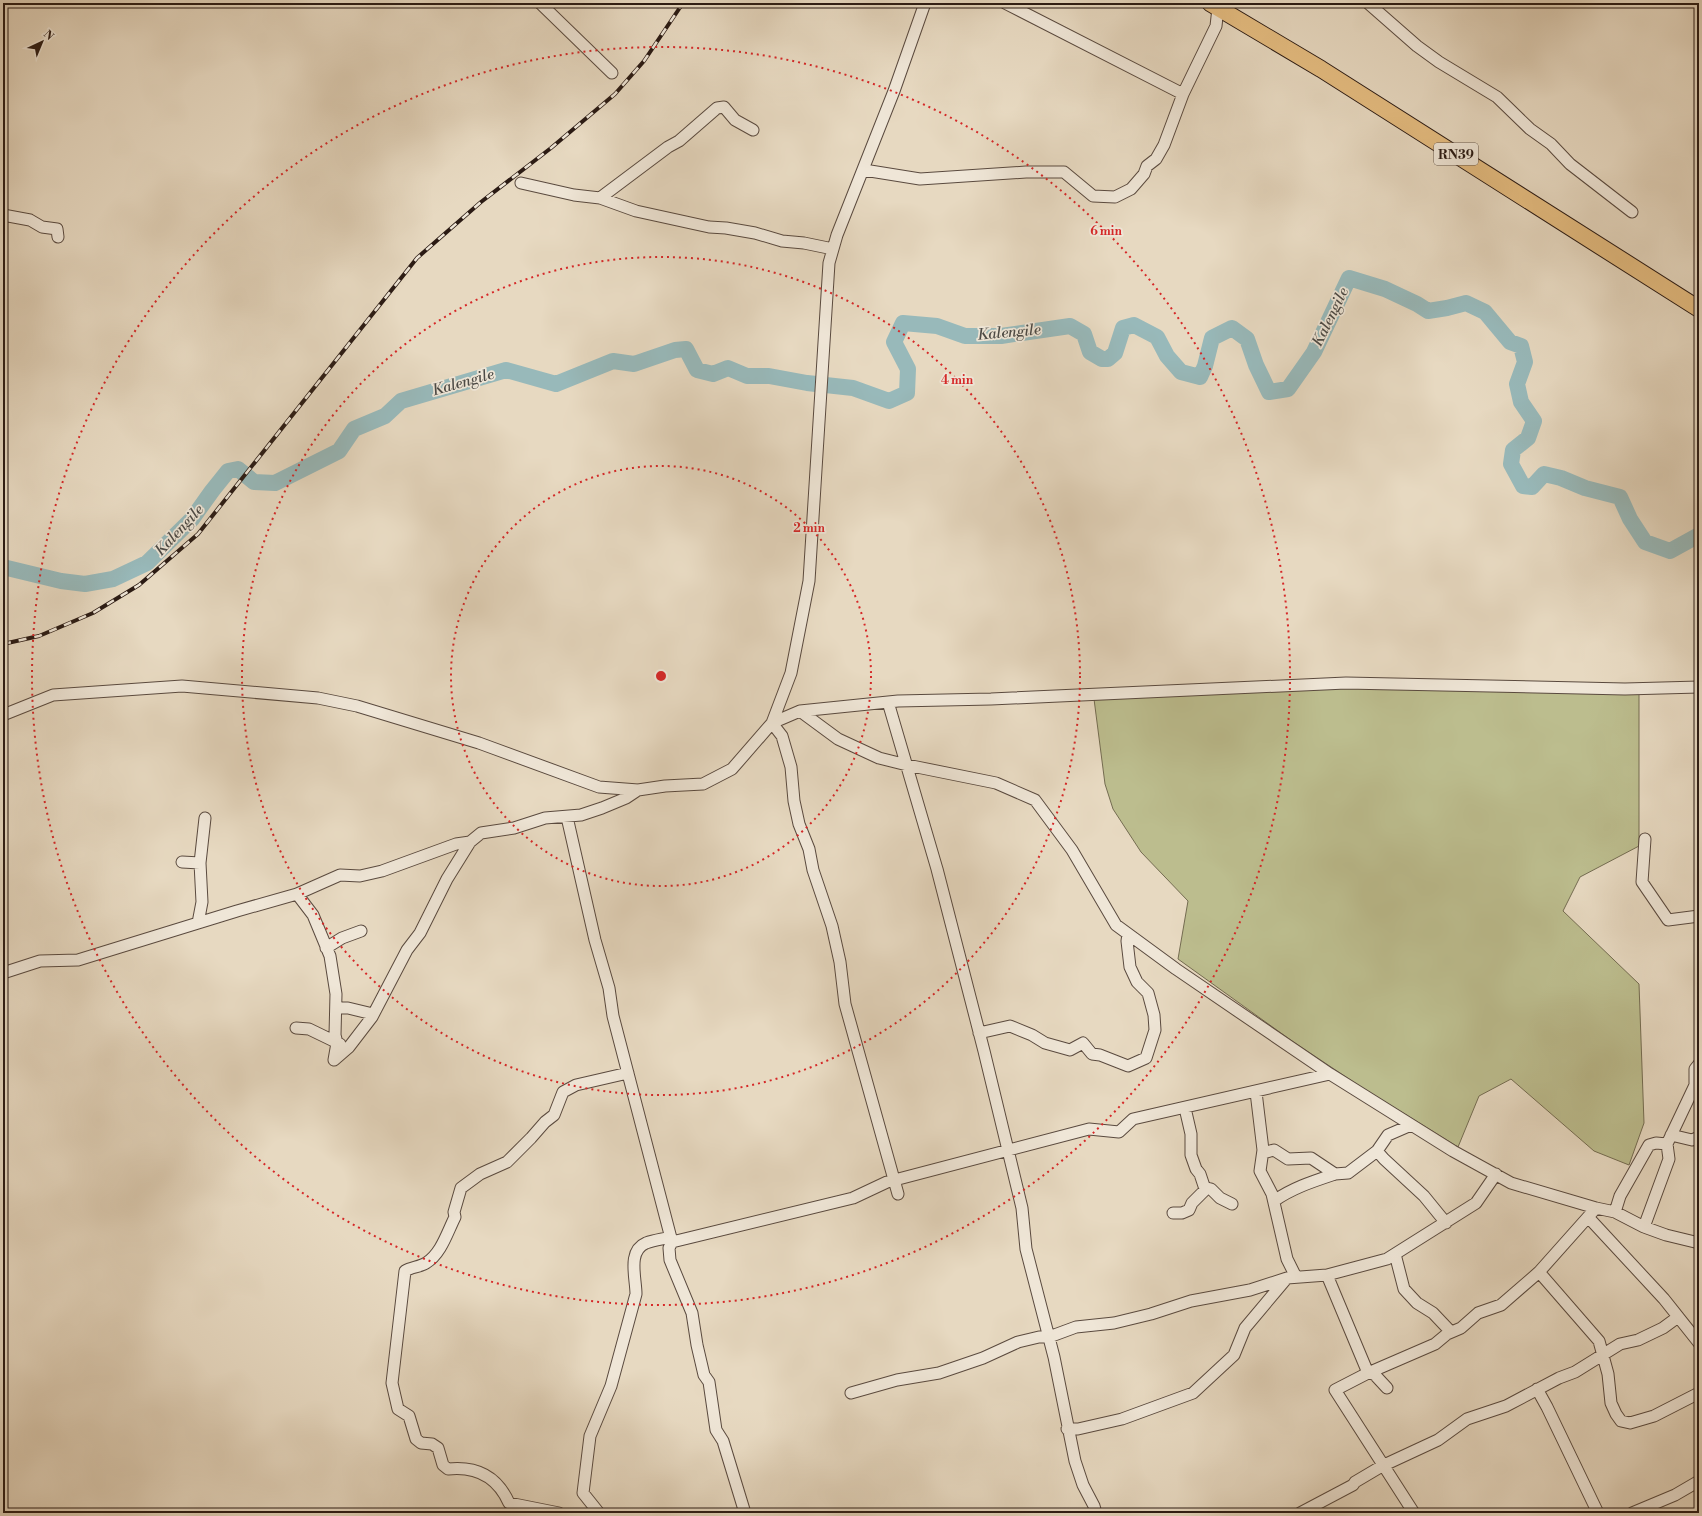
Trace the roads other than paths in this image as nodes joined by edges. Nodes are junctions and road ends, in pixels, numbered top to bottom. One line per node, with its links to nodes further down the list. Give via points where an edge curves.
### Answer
1 (540, 3): 6 (street)
2 (925, 3): 9 (street)
3 (1005, 3): 7 (street)
4 (1368, 3): 12 (street, via 1439,62 1497,97 1570,164)
5 (1217, 5): 7 (street, via 1216,26); 16 (highway, RN39)
6 (612, 73)
7 (1183, 94): 9 (street, via 1164,145 1156,159 1147,166 1144,174 1131,189 1115,197 1093,196 1064,172 920,179)
8 (753, 130): 11 (street, via 735,120 724,107 717,108 679,141)
9 (864, 170): 15 (street)
10 (521, 183): 11 (street)
11 (600, 198): 15 (street, via 636,210 709,227 748,231 782,241)
12 (1632, 212)
13 (3, 215): 14 (street, via 57,229)
14 (58, 237)
15 (833, 249): 21 (street, via 829,263 809,581 791,673)
16 (1699, 308)
17 (1699, 686): 18 (street, via 1625,689 1346,683)
18 (888, 702): 19 (street); 22 (street)
19 (800, 711): 21 (street); 22 (street, via 838,739 879,758)
20 (3, 715): 23 (street, via 53,695 182,686 318,698 358,706 479,743 599,787)
21 (772, 723): 23 (street, via 732,769 703,784); 57 (street, via 784,742 799,824 810,849 813,870 832,926 845,1004)
22 (907, 765): 34 (street, via 996,783 1035,800 1072,850 1116,925); 40 (street, via 938,869)
23 (638, 790): 24 (street, via 602,808)
24 (567, 817): 27 (street, via 545,818 514,828 481,833); 44 (street)
25 (205, 818): 29 (street)
26 (1645, 839): 31 (street, via 1642,882 1668,920)
27 (470, 842): 30 (street, via 456,844 382,871 360,876 340,875); 38 (street)
28 (182, 862): 29 (street)
29 (200, 863): 32 (street, via 202,902)
30 (297, 894): 32 (street); 35 (street, via 313,915)
31 (1699, 916)
32 (198, 923): 36 (street, via 78,960 40,961)
33 (361, 931): 35 (street, via 342,938)
34 (1128, 934): 40 (street, via 1130,967 1137,982 1148,992 1154,1015 1155,1030 1146,1058 1128,1066 1092,1054 1084,1043 1070,1050 1045,1043 1010,1026); 45 (street)
35 (326, 948): 37 (street, via 330,956)
36 (3, 973)
37 (336, 994): 38 (street, via 336,1008); 41 (street)
38 (373, 1014): 42 (street)
39 (296, 1028): 41 (street, via 309,1029)
40 (979, 1034): 52 (street)
41 (337, 1043): 42 (street); 42 (street, via 334,1060)
42 (349, 1047)
43 (1699, 1064): 46 (street, via 1695,1069)
44 (628, 1073): 68 (street); 87 (street, via 576,1085 563,1092 554,1115 506,1162 480,1174 461,1188 455,1217 436,1254 425,1264 405,1271 392,1383 398,1409 408,1416 416,1439 438,1448 443,1466 448,1469 475,1470 492,1479 509,1503)
45 (1330, 1074): 47 (street); 49 (street)
46 (1697, 1086): 51 (street)
47 (1256, 1092): 48 (street); 54 (street)
48 (1185, 1108): 52 (street, via 1134,1119 1119,1132 1089,1129); 58 (street, via 1191,1134 1191,1155)
49 (1412, 1125): 53 (street, via 1388,1135); 56 (street)
50 (1699, 1137): 51 (street, via 1692,1140)
51 (1669, 1140): 63 (street, via 1649,1145 1620,1196); 67 (street, via 1669,1159)
52 (1008, 1150): 57 (street); 76 (street, via 1022,1208 1026,1249)
53 (1377, 1151): 55 (street, via 1348,1173); 66 (street, via 1424,1196)
54 (1263, 1153): 55 (street, via 1274,1150 1288,1159 1311,1158); 60 (street, via 1260,1171)
55 (1335, 1174): 60 (street, via 1310,1182)
56 (1496, 1174): 62 (street, via 1511,1183); 66 (street, via 1476,1203)
57 (894, 1180): 59 (street); 68 (street, via 853,1198)
58 (1207, 1188): 61 (street, via 1211,1188 1220,1198); 64 (street, via 1192,1203 1189,1210)
59 (898, 1194)
60 (1274, 1201): 73 (street)
61 (1232, 1204)
62 (1596, 1208): 63 (street); 65 (street)
63 (1615, 1212): 67 (street)
64 (1173, 1213)
65 (1588, 1216): 71 (street); 74 (street)
66 (1446, 1223): 70 (street)
67 (1644, 1227): 69 (street)
68 (671, 1239): 88 (street, via 646,1244 638,1248 635,1254 636,1294 611,1386 590,1436 583,1493); 89 (street, via 670,1260 692,1313 702,1368 709,1382 716,1430 723,1441)
69 (1699, 1244)
70 (1395, 1254): 72 (street); 75 (street, via 1404,1289)
71 (1539, 1272): 75 (street, via 1501,1305 1478,1314 1461,1328); 78 (street, via 1599,1341)
72 (1327, 1274): 73 (street); 79 (street)
73 (1292, 1278): 76 (street, via 1250,1290 1191,1301 1114,1323 1076,1326); 84 (street, via 1245,1328 1234,1355 1193,1393 1122,1419 1078,1429)
74 (1678, 1317): 77 (street); 78 (street, via 1663,1328 1638,1340 1620,1344)
75 (1451, 1332): 79 (street, via 1435,1344)
76 (1049, 1337): 82 (street, via 1018,1342 983,1358 939,1373 897,1380); 84 (street)
77 (1699, 1343)
78 (1603, 1355): 81 (street, via 1575,1372); 83 (street, via 1611,1404 1621,1421 1630,1423 1654,1416)
79 (1368, 1373): 80 (street, via 1374,1374); 85 (street, via 1334,1390)
80 (1387, 1388)
81 (1537, 1389): 85 (street, via 1506,1406 1466,1419 1438,1440); 93 (street)
82 (851, 1393)
83 (1699, 1393)
84 (1067, 1428): 90 (street, via 1083,1486)
85 (1382, 1466): 91 (street, via 1353,1485); 92 (street)
86 (1699, 1481): 94 (street, via 1675,1495)
87 (559, 1513)
88 (599, 1513)
89 (745, 1513)
90 (1096, 1513)
91 (1300, 1513)
92 (1414, 1513)
93 (1598, 1513)
94 (1632, 1513)

